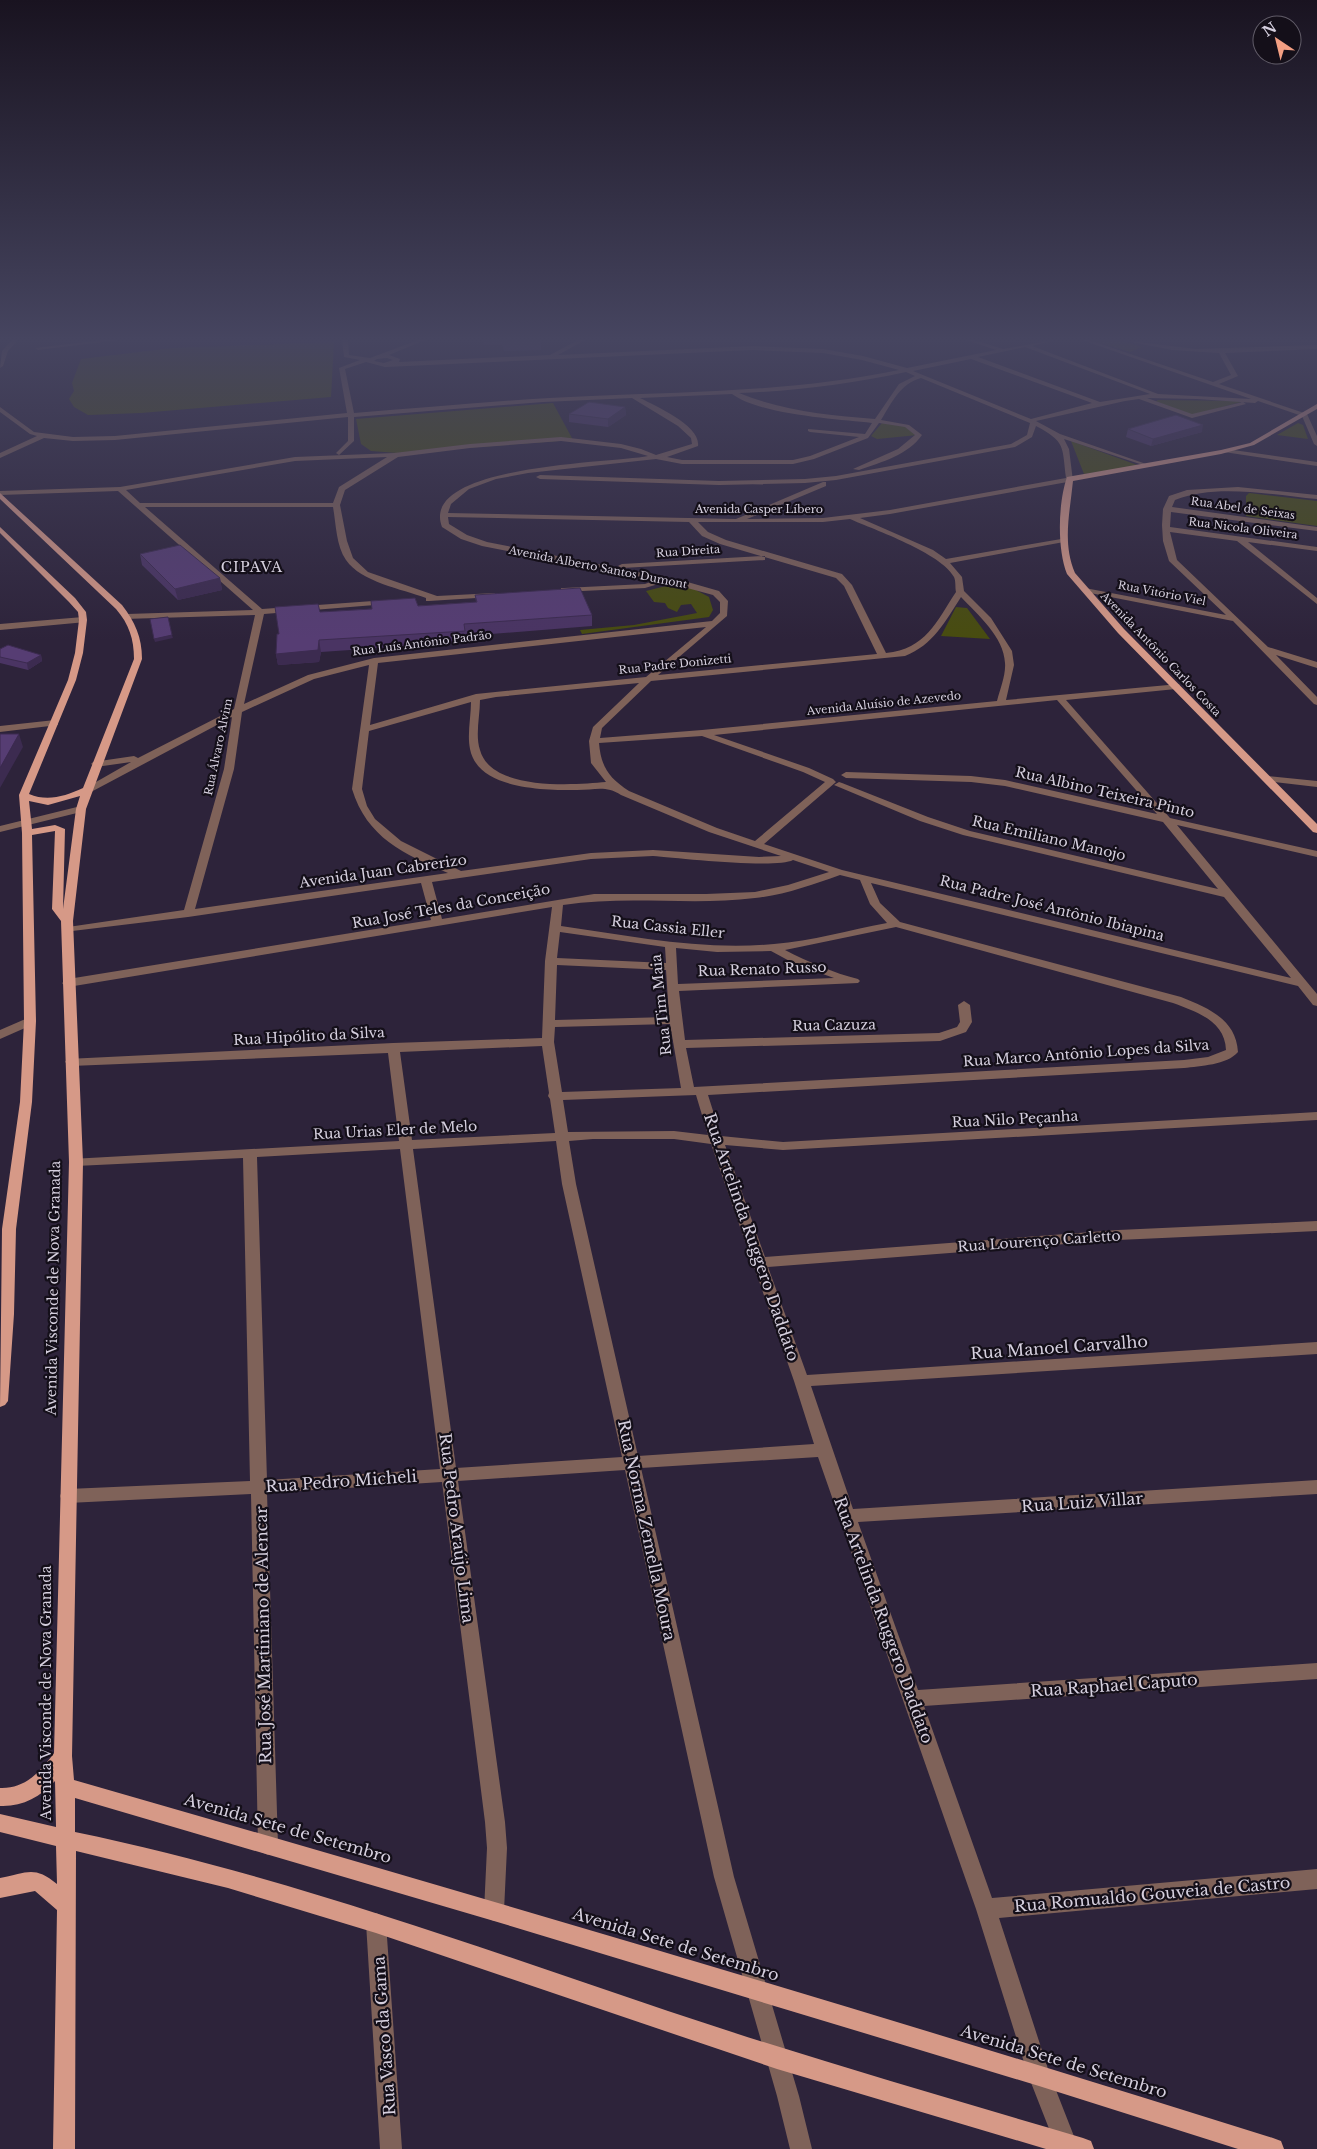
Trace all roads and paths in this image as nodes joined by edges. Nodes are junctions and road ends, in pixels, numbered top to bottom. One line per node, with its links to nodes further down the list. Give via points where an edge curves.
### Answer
1 (15, 440): 13 (street)
2 (34, 440): 18 (street)
3 (351, 440): 15 (street); 16 (street)
4 (544, 440): 17 (street)
5 (572, 440): 21 (street, via 621,446)
6 (696, 440): 21 (street, via 696,445 689,449)
7 (856, 440): 21 (street, via 793,462 708,463)
8 (915, 440): 25 (street, via 902,450)
9 (1023, 440): 25 (street, via 1000,449)
10 (1061, 440): 26 (street, Avenida Antônio Carlos Costa, via 1066,449)
11 (1073, 440): 23 (street)
12 (1261, 440): 14 (main road)
13 (0, 447)
14 (1226, 450): 22 (street); 23 (main road)
15 (365, 452): 16 (street); 19 (street)
16 (339, 453): 20 (street)
17 (396, 455): 19 (street); 31 (street, via 348,484 338,496)
18 (0, 456)
19 (386, 456): 20 (street)
20 (314, 457): 27 (street)
21 (655, 457): 24 (street)
22 (1317, 464)
23 (1147, 466): 26 (main road)
24 (505, 476): 25 (street, via 747,483); 33 (street, via 459,492 448,502)
25 (836, 478): 36 (street)
26 (1070, 478): 34 (street, Avenida Casper Líbero); 41 (main road, Avenida Antônio Carlos Costa)
27 (120, 489): 28 (street); 30 (street)
28 (0, 494): 58 (main road, Avenida Visconde de Nova Granada)
29 (1317, 497): 32 (street, via 1206,489 1179,494 1172,498)
30 (136, 504): 31 (street); 57 (street)
31 (336, 505): 53 (street, via 353,564 373,578)
32 (1167, 509): 38 (street); 39 (street, Rua Abel de Seixas)
33 (444, 515): 35 (street, Avenida Casper Líbero); 45 (street, Avenida Alberto Santos Dumont, via 445,525 472,540)
34 (852, 517): 36 (street, Avenida Casper Líbero); 44 (street, via 907,540)
35 (691, 520): 36 (street, Avenida Casper Líbero); 43 (street, via 714,539)
36 (736, 521)
37 (0, 529): 60 (main road, via 72,600 82,612)
38 (1166, 529): 40 (street, Rua Nicola Oliveira); 59 (street, via 1173,561)
39 (1317, 529)
40 (1238, 538): 42 (street, Rua Nicola Oliveira); 56 (street)
41 (1064, 540): 44 (street); 49 (main road, Avenida Antônio Carlos Costa, via 1065,564)
42 (1317, 549)
43 (774, 557): 45 (street, Rua Direita); 64 (street, via 839,576 848,585)
44 (944, 562): 51 (street, via 958,577)
45 (602, 567): 46 (street, Avenida Alberto Santos Dumont)
46 (649, 576): 47 (street, Avenida Alberto Santos Dumont); 48 (street)
47 (664, 579): 48 (street, via 650,586); 61 (street, Avenida Alberto Santos Dumont, via 716,593 726,606 724,614)
48 (616, 587): 50 (street)
49 (1085, 590): 59 (street, Rua Vitório Viel); 68 (main road, Avenida Antônio Carlos Costa)
50 (552, 591)
51 (960, 592): 64 (street, Rua Padre Donizetti, via 925,644 909,652); 71 (street, via 988,620 1008,651 1010,665)
52 (500, 594): 53 (street)
53 (438, 599): 54 (street)
54 (408, 601)
55 (398, 602): 57 (street)
56 (1317, 602)
57 (260, 612): 58 (street); 73 (street, Rua Álvaro Alvim)
58 (127, 617): 80 (main road, Avenida Visconde de Nova Granada, via 138,644 138,659)
59 (1235, 619): 63 (street)
60 (83, 620): 62 (street); 74 (main road, via 80,653)
61 (715, 623): 65 (street, Rua Luís Antônio Padrão); 67 (street, Avenida Alberto Santos Dumont)
62 (0, 627)
63 (1266, 649): 66 (street); 72 (street)
64 (883, 656): 67 (street, Rua Padre Donizetti)
65 (374, 660): 73 (street, Rua Luís Antônio Padrão, via 317,673); 76 (street)
66 (1317, 665)
67 (648, 678): 69 (street, Rua Padre Donizetti); 78 (street, Avenida Alberto Santos Dumont, via 607,716 598,727)
68 (1176, 686): 70 (street, Avenida Aluísio de Azevedo); 81 (main road, Avenida Antônio Carlos Costa)
69 (476, 697): 76 (street, Rua Padre Donizetti); 84 (street, via 475,752 485,768 503,778 537,786)
70 (1060, 698): 71 (street, Avenida Aluísio de Azevedo); 88 (street)
71 (1001, 702): 77 (street, Avenida Aluísio de Azevedo)
72 (1317, 702)
73 (238, 710): 79 (street, Rua Luís Antônio Padrão); 103 (street, Rua Álvaro Alvim, via 229,769)
74 (55, 723): 75 (street); 86 (main road)
75 (0, 729)
76 (366, 729): 98 (street, via 357,790 365,813 373,824 397,843)
77 (702, 733): 78 (street, Avenida Aluísio de Azevedo); 82 (street, Rua Emiliano Manojo)
78 (594, 742): 84 (street, via 596,763)
79 (151, 755): 80 (street, Rua Luís Antônio Padrão, via 124,762); 85 (street, Rua Luís Antônio Padrão)
80 (96, 764): 85 (main road, Avenida Visconde de Nova Granada)
81 (1268, 780): 83 (street); 91 (main road, Avenida Antônio Carlos Costa)
82 (840, 781): 88 (street, Rua Albino Teixeira Pinto, via 885,775 1005,783); 92 (street, Rua Albino Teixeira Pinto); 101 (street, Rua Emiliano Manojo, via 869,798 977,836)
83 (1317, 784)
84 (612, 785): 92 (street)
85 (87, 790): 86 (main road, via 46,802); 87 (main road, Avenida Visconde de Nova Granada)
86 (24, 795): 89 (main road)
87 (81, 809): 89 (street); 106 (main road, Avenida Visconde de Nova Granada)
88 (1167, 820): 94 (street, Rua Albino Teixeira Pinto); 101 (street)
89 (26, 828): 90 (street); 106 (main road, via 60,829 57,909); 118 (main road)
90 (0, 829)
91 (1317, 830)
92 (744, 849): 93 (street); 96 (street, Avenida Juan Cabrerizo); 98 (street, Avenida Juan Cabrerizo, via 704,856 608,855)
93 (773, 851): 95 (street); 96 (street)
94 (1317, 854)
95 (793, 858): 96 (street, Avenida Juan Cabrerizo); 97 (street, Rua Padre José Antônio Ibiapina)
96 (759, 860)
97 (839, 872): 99 (street, Rua Padre José Antônio Ibiapina); 102 (street, Rua José Teles da Conceição, via 783,890 744,896 619,895)
98 (461, 875): 100 (street, Avenida Juan Cabrerizo)
99 (864, 877): 105 (street, Rua Marco Antônio Lopes da Silva, via 876,907); 113 (street, Rua Padre José Antônio Ibiapina)
100 (426, 881): 103 (street, Avenida Juan Cabrerizo); 104 (street)
101 (1227, 894): 113 (street)
102 (558, 902): 104 (street, Rua José Teles da Conceição); 107 (street, Rua Norma Zemella Moura)
103 (188, 914): 106 (street, Avenida Juan Cabrerizo)
104 (438, 924): 112 (street, Rua José Teles da Conceição)
105 (896, 924): 109 (street, Rua Cassia Eller); 125 (street, Rua Marco Antônio Lopes da Silva, via 1178,1000 1210,1014 1225,1026 1231,1038 1232,1052 1220,1059 1204,1062)
106 (68, 926): 112 (main road, Avenida Visconde de Nova Granada)
107 (555, 928): 108 (street, Rua Cassia Eller); 110 (street, Rua Norma Zemella Moura)
108 (670, 944): 109 (street, Rua Cassia Eller, via 729,949); 111 (street, Rua Tim Maia)
109 (773, 948): 114 (street, Rua Renato Russo, via 814,968 854,981)
110 (551, 961): 111 (street); 119 (street, Rua Norma Zemella Moura)
111 (670, 967): 114 (street, Rua Tim Maia)
112 (68, 983): 124 (main road, Avenida Visconde de Nova Granada)
113 (1304, 984): 115 (street)
114 (672, 988): 117 (street, Rua Tim Maia)
115 (1317, 1002)
116 (964, 1005): 122 (street, Rua Cazuza, via 966,1022 962,1029 940,1037)
117 (675, 1020): 119 (street); 122 (street, Rua Tim Maia)
118 (30, 1021): 120 (street); 135 (main road, via 26,1102)
119 (548, 1024): 121 (street, Rua Norma Zemella Moura)
120 (0, 1035)
121 (548, 1042): 123 (street, Rua Hipólito da Silva); 126 (street, Rua Norma Zemella Moura)
122 (680, 1044): 125 (street, Rua Tim Maia)
123 (393, 1048): 124 (street, Rua Hipólito da Silva); 130 (street, Rua Pedro Araújo Lima)
124 (72, 1062): 132 (main road, Avenida Visconde de Nova Granada)
125 (694, 1091): 126 (street); 129 (street, Rua Artelinda Ruggero Daddato)
126 (554, 1096): 128 (street, Rua Norma Zemella Moura)
127 (1317, 1116): 129 (street, Rua Nilo Peçanha, via 783,1146)
128 (561, 1138): 129 (street, Rua Urias Eler de Melo, via 665,1135); 130 (street, Rua Urias Eler de Melo); 140 (street, Rua Norma Zemella Moura)
129 (716, 1140): 134 (street, Rua Artelinda Ruggero Daddato)
130 (405, 1146): 131 (street, Rua Urias Eler de Melo); 141 (street, Rua Pedro Araújo Lima)
131 (250, 1155): 132 (street, Rua Urias Eler de Melo); 142 (street, Rua José Martiniano de Alencar)
132 (76, 1162): 144 (main road, Avenida Visconde de Nova Granada)
133 (1317, 1226): 134 (street, Rua Lourenço Carletto, via 1118,1235)
134 (761, 1262): 137 (street, Rua Artelinda Ruggero Daddato)
135 (4, 1299): 138 (main road)
136 (1317, 1348): 137 (street, Rua Manoel Carvalho)
137 (802, 1381): 139 (street, Rua Artelinda Ruggero Daddato)
138 (0, 1401)
139 (824, 1450): 140 (street, Rua Pedro Micheli); 145 (street, Rua Artelinda Ruggero Daddato)
140 (633, 1463): 141 (street, Rua Pedro Micheli); 160 (street, Rua Norma Zemella Moura, via 724,1877)
141 (450, 1473): 142 (street, Rua Pedro Micheli); 158 (street, Rua Pedro Araújo Lima, via 495,1822)
142 (259, 1487): 144 (street, Rua Pedro Micheli); 153 (street, Rua José Martiniano de Alencar)
143 (1317, 1487): 145 (street, Rua Luiz Villar)
144 (68, 1496): 148 (main road, Avenida Visconde de Nova Granada)
145 (847, 1516): 147 (street, Rua Artelinda Ruggero Daddato)
146 (1317, 1671): 147 (street, Rua Raphael Caputo)
147 (912, 1699): 157 (street, Rua Artelinda Ruggero Daddato)
148 (63, 1756): 149 (main road, Avenida Visconde de Nova Granada); 150 (main road, via 35,1788 7,1798)
149 (65, 1786): 152 (main road, Avenida Visconde de Nova Granada); 153 (main road, Avenida Sete de Setembro)
150 (0, 1797)
151 (0, 1823): 152 (main road)
152 (65, 1839): 156 (main road, Avenida Visconde de Nova Granada); 159 (main road, via 228,1878)
153 (268, 1845): 158 (main road, Avenida Sete de Setembro)
154 (1317, 1879): 157 (street, Rua Romualdo Gouveia de Castro)
155 (0, 1888): 156 (main road, via 38,1881)
156 (66, 1906): 164 (main road, Avenida Visconde de Nova Granada)
157 (986, 1909): 162 (street, Rua Artelinda Ruggero Daddato)
158 (494, 1911): 160 (main road, Avenida Sete de Setembro)
159 (376, 1923): 161 (main road); 165 (street, Rua Vasco da Gama)
160 (756, 1990): 161 (street, Rua Norma Zemella Moura); 162 (main road, Avenida Sete de Setembro)
161 (777, 2058): 163 (main road); 166 (street, Rua Norma Zemella Moura)
162 (1039, 2075): 163 (street, Rua Artelinda Ruggero Daddato); 167 (main road, Avenida Sete de Setembro)
163 (1072, 2147)
164 (64, 2149)
165 (391, 2149)
166 (801, 2149)
167 (1273, 2149)

